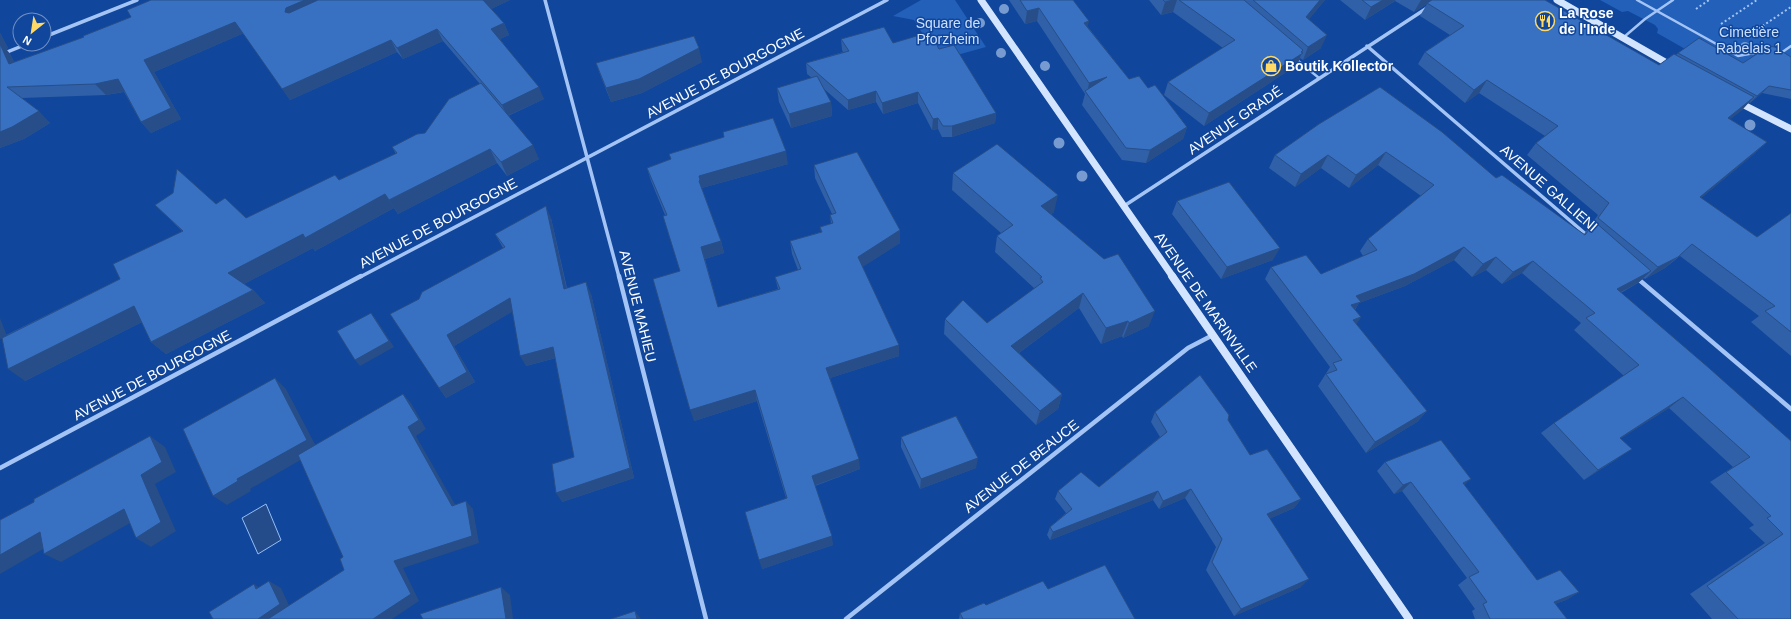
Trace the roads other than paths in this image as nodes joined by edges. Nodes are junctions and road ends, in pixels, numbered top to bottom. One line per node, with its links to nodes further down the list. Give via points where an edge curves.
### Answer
1 (137, 0): 10 (street)
2 (545, 0): 23 (street, AVENUE MAHIEU)
3 (887, 0): 23 (street, AVENUE DE BOURGOGNE)
4 (981, 0): 24 (street, AVENUE DE MARINVILLE)
5 (1557, 0): 11 (street)
6 (1637, 0): 9 (lane)
7 (1673, 0): 9 (lane)
8 (1432, 4): 12 (street, AVENUE GRADÉ)
9 (1656, 11): 11 (lane); 15 (lane, via 1738,56)
10 (52, 34)
11 (1623, 38): 19 (street)
12 (1367, 46): 20 (street, AVENUE GRADÉ); 25 (street, AVENUE GALLIENI)
13 (1791, 46): 16 (lane, via 1782,53)
14 (12, 50): 17 (street)
15 (1768, 51)
16 (1775, 52)
17 (0, 55)
18 (1292, 55): 20 (lane)
19 (1682, 72)
20 (1319, 78): 24 (street, AVENUE GRADÉ)
21 (1728, 97): 22 (street)
22 (1791, 129)
23 (587, 157): 29 (street, AVENUE DE BOURGOGNE); 30 (street, AVENUE MAHIEU)
24 (1124, 206): 27 (street, AVENUE DE MARINVILLE)
25 (1591, 238)
26 (1633, 274): 28 (street)
27 (1214, 335): 31 (street, AVENUE DE BEAUCE, via 1188,348); 32 (street, AVENUE DE MARINVILLE)
28 (1791, 409)
29 (0, 468)
30 (706, 619)
31 (846, 619)
32 (1409, 619)

